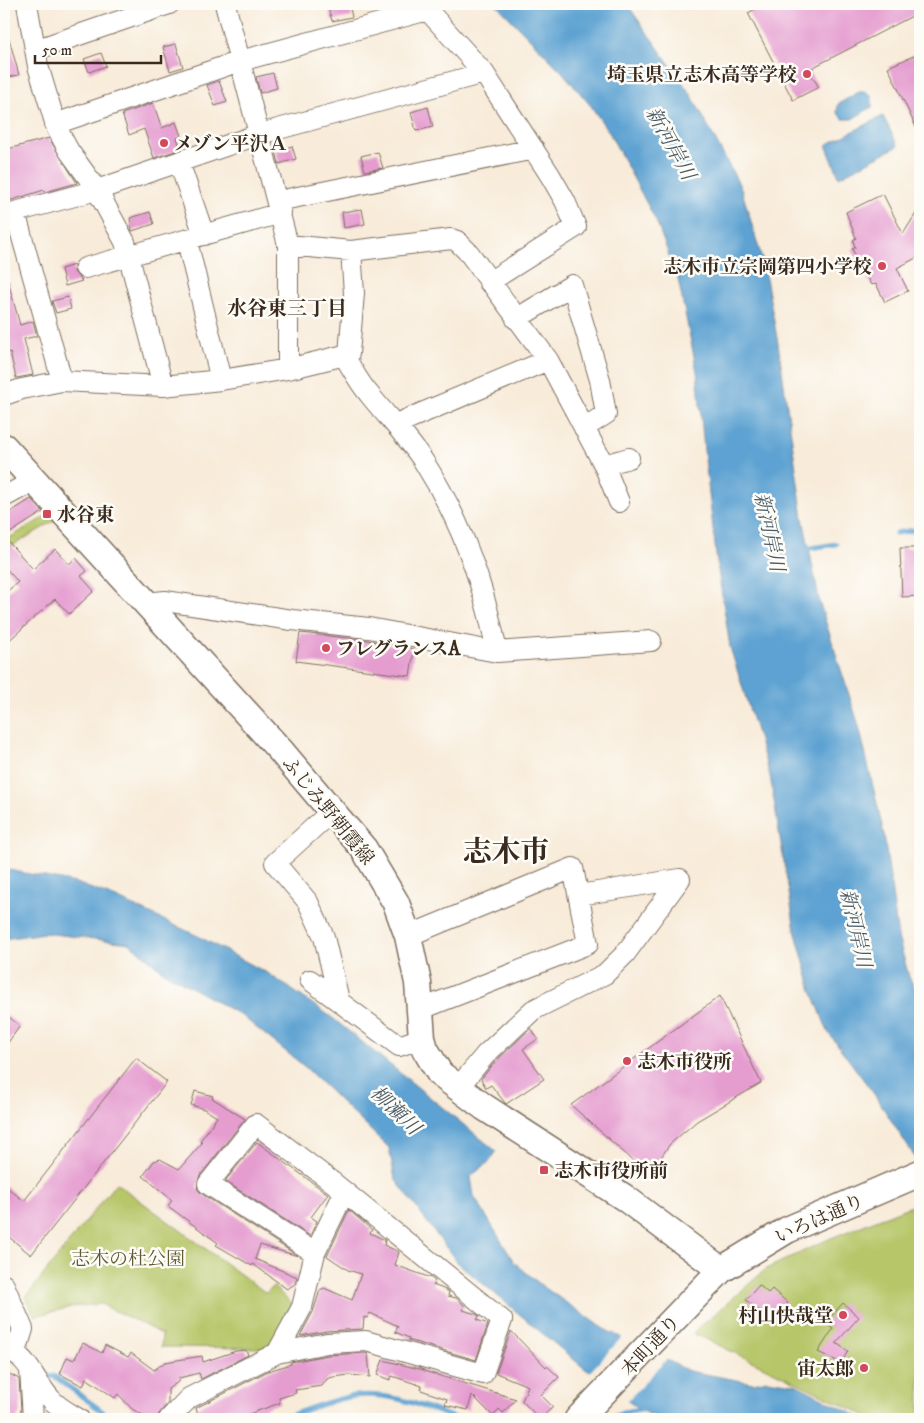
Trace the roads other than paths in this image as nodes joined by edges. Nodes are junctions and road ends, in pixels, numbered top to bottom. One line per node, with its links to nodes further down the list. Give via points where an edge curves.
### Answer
1 (28, 4): 5 (street)
2 (169, 4): 5 (street)
3 (225, 4): 6 (street)
4 (425, 7): 6 (street); 7 (street)
5 (35, 50): 8 (street)
6 (240, 60): 8 (street); 9 (street)
7 (484, 73): 9 (street); 10 (street)
8 (55, 124): 12 (street)
9 (260, 134): 11 (street); 13 (street)
10 (534, 149): 13 (street); 20 (street, via 565,201 576,228)
11 (179, 162): 12 (street); 15 (street)
12 (96, 190): 14 (street); 18 (street)
13 (280, 207): 15 (street); 16 (street)
14 (9, 213): 26 (street)
15 (196, 238): 18 (street); 25 (street)
16 (288, 245): 17 (street); 24 (street)
17 (351, 251): 20 (street, via 451,239 469,253); 22 (street, via 354,293 349,354)
18 (130, 256): 19 (street); 27 (street)
19 (85, 268)
20 (489, 282): 21 (street)
21 (516, 319): 23 (street); 30 (street, via 572,285 600,380 606,414)
22 (344, 356): 24 (street); 29 (street, via 368,394)
23 (548, 360): 29 (street); 30 (street)
24 (288, 369): 25 (street)
25 (221, 380): 27 (street)
26 (62, 381): 27 (street); 28 (street)
27 (164, 386)
28 (4, 395)
29 (396, 424): 39 (street, via 425,463 457,520 488,608)
30 (584, 428): 33 (street)
31 (4, 447): 34 (main road, ふじみ野朝霞線)
32 (629, 458): 33 (street)
33 (604, 465): 36 (street)
34 (34, 480): 35 (street); 37 (main road, ふじみ野朝霞線)
35 (4, 497)
36 (619, 502)
37 (146, 603): 39 (street, via 165,601 369,628); 40 (main road, ふじみ野朝霞線)
38 (651, 641): 39 (street)
39 (497, 652)
40 (333, 810): 42 (main road, ふじみ野朝霞線, via 376,866 396,903); 44 (street, via 275,862 308,902 324,937)
41 (579, 895): 42 (street, via 573,868); 45 (street, via 588,944); 47 (street, via 680,879 625,954 605,974 533,1010 486,1054)
42 (408, 936): 45 (main road, ふじみ野朝霞線, via 418,983)
43 (310, 980): 44 (street)
44 (339, 1000): 46 (street, via 399,1046)
45 (419, 1010): 46 (main road, ふじみ野朝霞線)
46 (422, 1038): 47 (main road, ふじみ野朝霞線, via 440,1074)
47 (457, 1089): 51 (main road, ふじみ野朝霞線, via 625,1198)
48 (920, 1173): 51 (main road, いろは通り, via 787,1230)
49 (344, 1193): 50 (street); 50 (street, via 256,1124 208,1184); 53 (street, via 502,1320 483,1374 366,1341 327,1343)
50 (315, 1253): 53 (street, via 302,1307)
51 (721, 1270): 58 (main road, 本町通り)
52 (4, 1285): 54 (street, via 23,1329)
53 (277, 1353): 57 (street, via 189,1398)
54 (16, 1354): 55 (street); 56 (street, via 52,1400)
55 (33, 1419)
56 (79, 1419)
57 (169, 1419)
58 (578, 1419)

